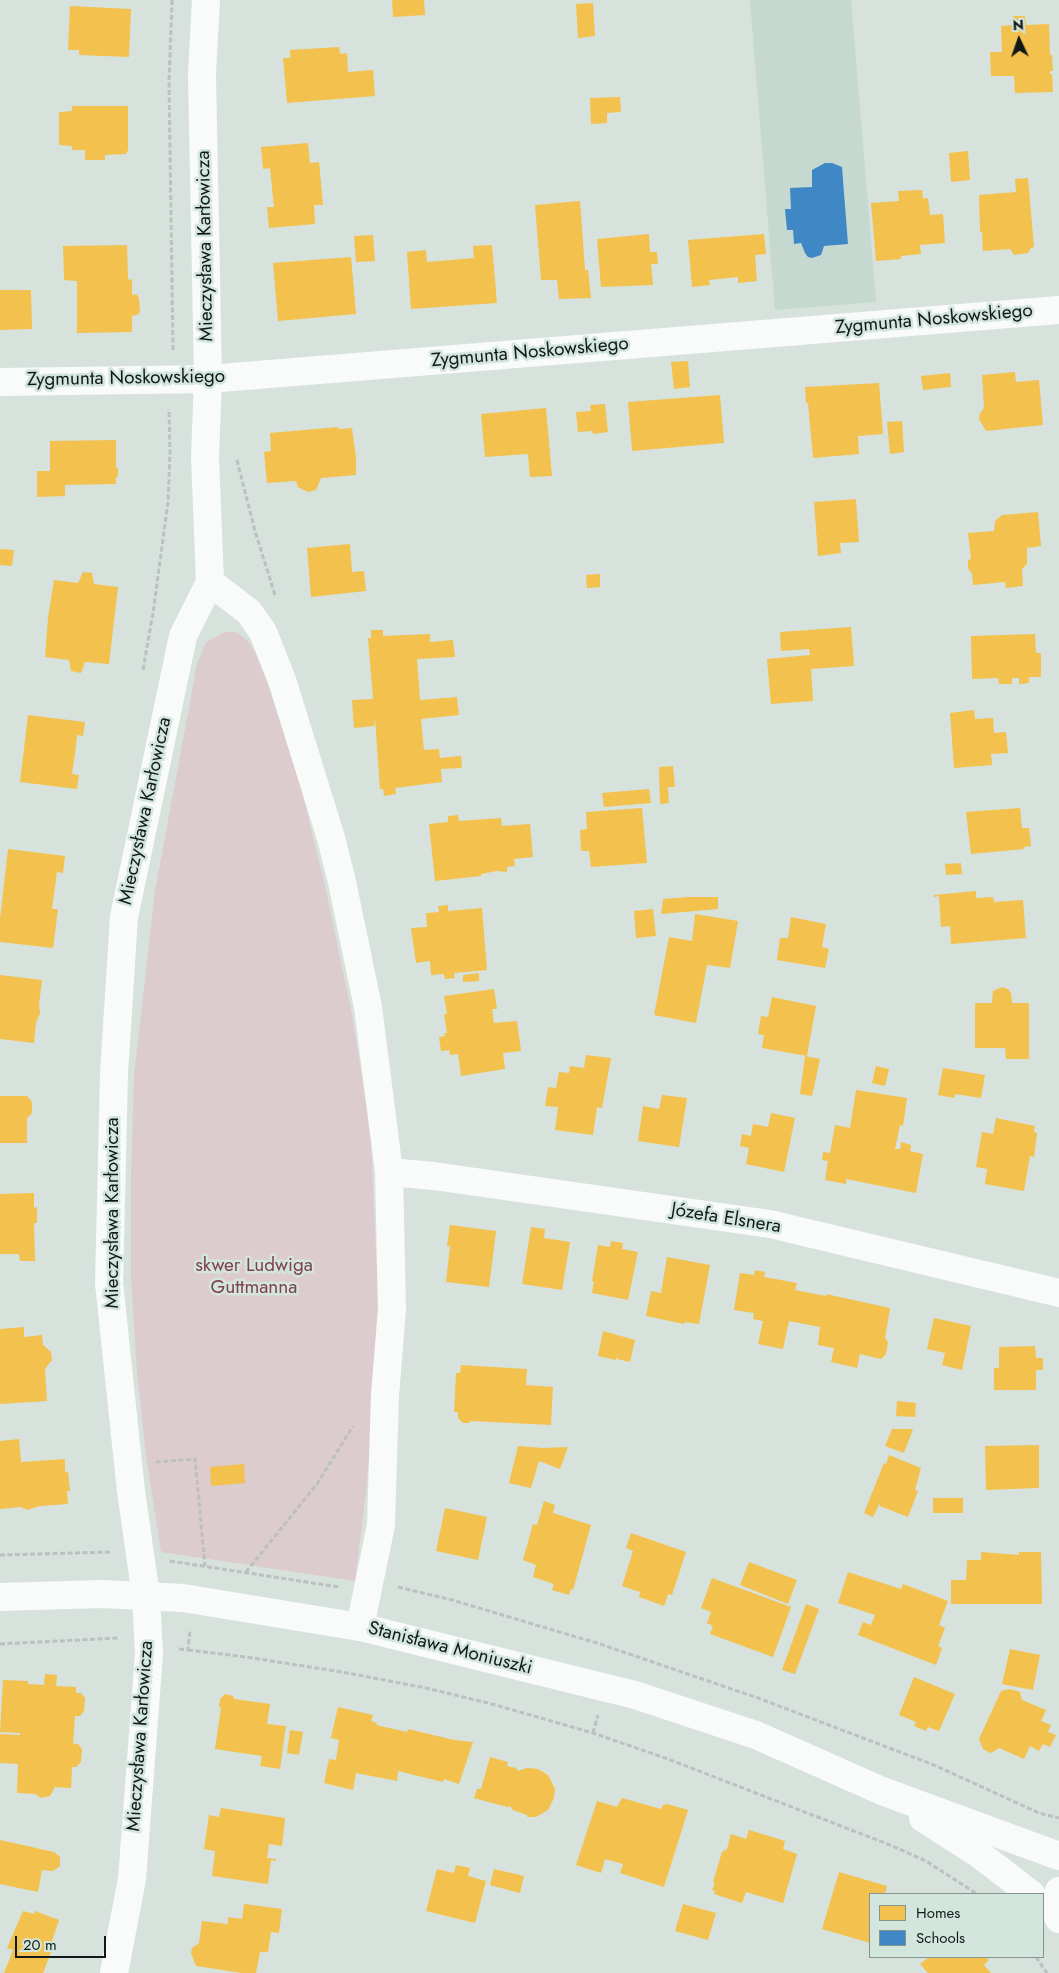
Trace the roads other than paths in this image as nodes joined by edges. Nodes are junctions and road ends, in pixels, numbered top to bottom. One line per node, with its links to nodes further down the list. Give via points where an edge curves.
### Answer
1 (206, 0): 3 (street, Mieczysława Karłowicza, via 202,74)
2 (1059, 310): 3 (street, Zygmunta Noskowskiego)
3 (208, 379): 4 (street, Zygmunta Noskowskiego); 5 (street, Mieczysława Karłowicza, via 204,457)
4 (0, 382)
5 (210, 582): 6 (street, via 249,612 263,632 282,680 328,829 368,1007); 8 (street, Mieczysława Karłowicza, via 183,636 124,917 114,1073 109,1283)
6 (389, 1172): 7 (street, Józefa Elsnera, via 770,1224); 10 (street, via 392,1309 385,1395 381,1525)
7 (1059, 1293)
8 (146, 1596): 9 (street, Stanisława Moniuszki); 10 (street, Stanisława Moniuszki, via 201,1600); 14 (street, Mieczysława Karłowicza, via 149,1670 132,1879)
9 (0, 1597)
10 (360, 1627): 11 (street, Stanisława Moniuszki, via 635,1695 756,1735)
11 (882, 1791): 12 (street, Stanisława Moniuszki); 13 (street, Stanisława Moniuszki, via 979,1854)
12 (1059, 1856)
13 (1030, 1893)
14 (114, 1973)

